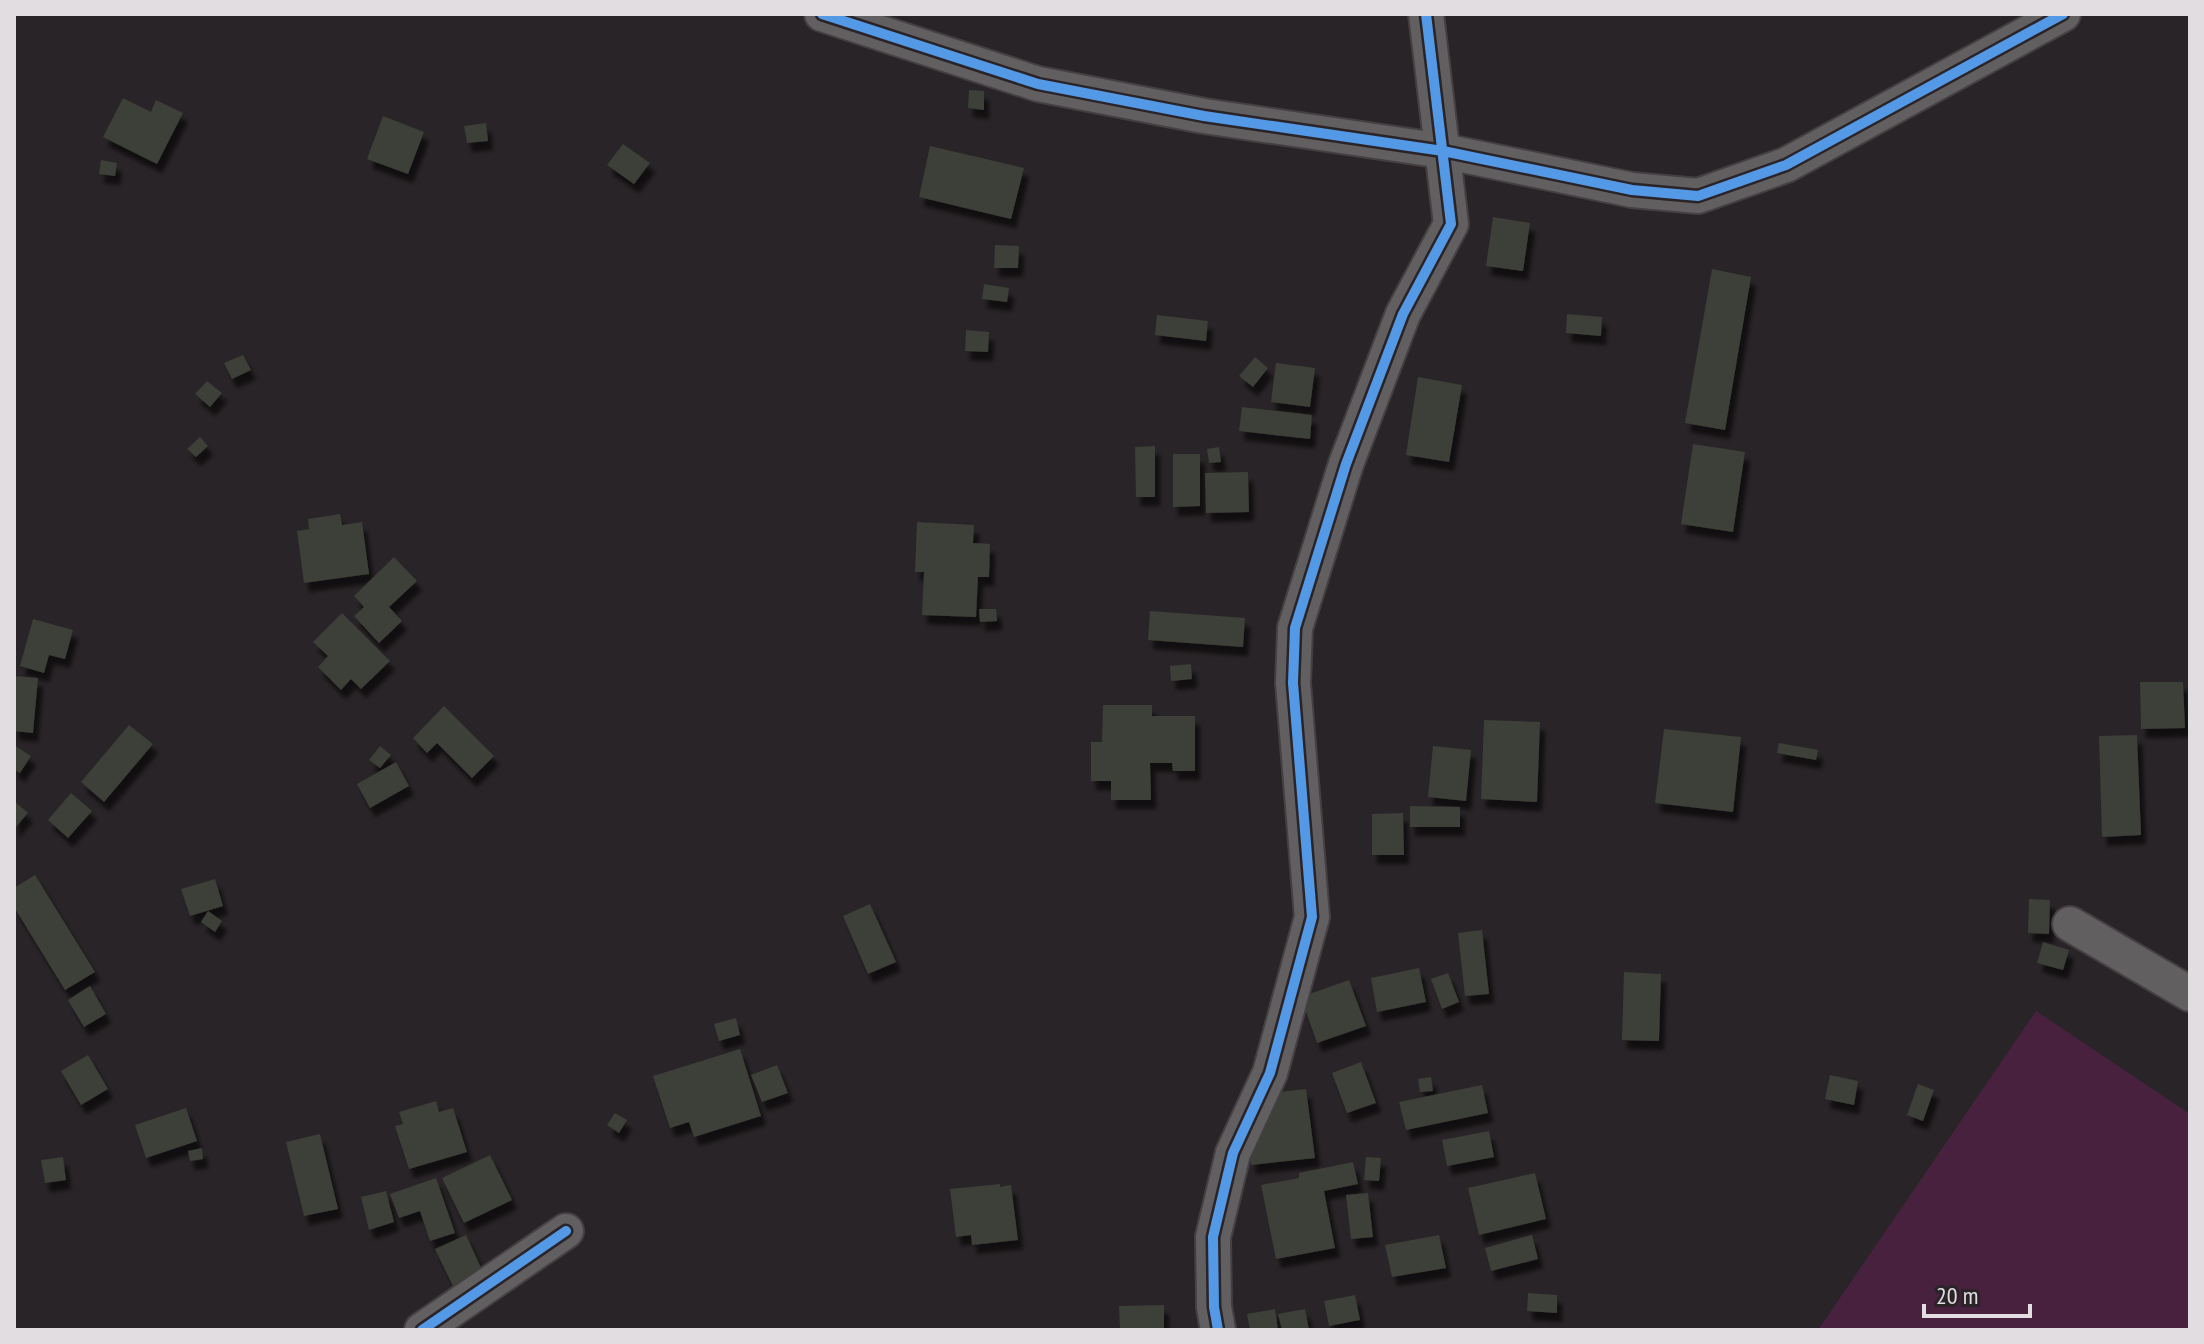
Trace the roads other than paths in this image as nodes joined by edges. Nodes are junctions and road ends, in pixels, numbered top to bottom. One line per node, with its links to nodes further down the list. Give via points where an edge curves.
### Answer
1 (822, 14): 4 (street, via 1038,84 1204,116)
2 (1426, 14): 4 (street)
3 (2063, 14): 4 (street, via 1786,165 1698,196 1632,190)
4 (1443, 151): 9 (street, via 1451,224 1403,314 1346,464 1295,628 1293,683 1312,917 1270,1073 1233,1153 1213,1237)
5 (2070, 924): 6 (street)
6 (2190, 994)
7 (566, 1231): 8 (street)
8 (422, 1330)
9 (1218, 1330)

